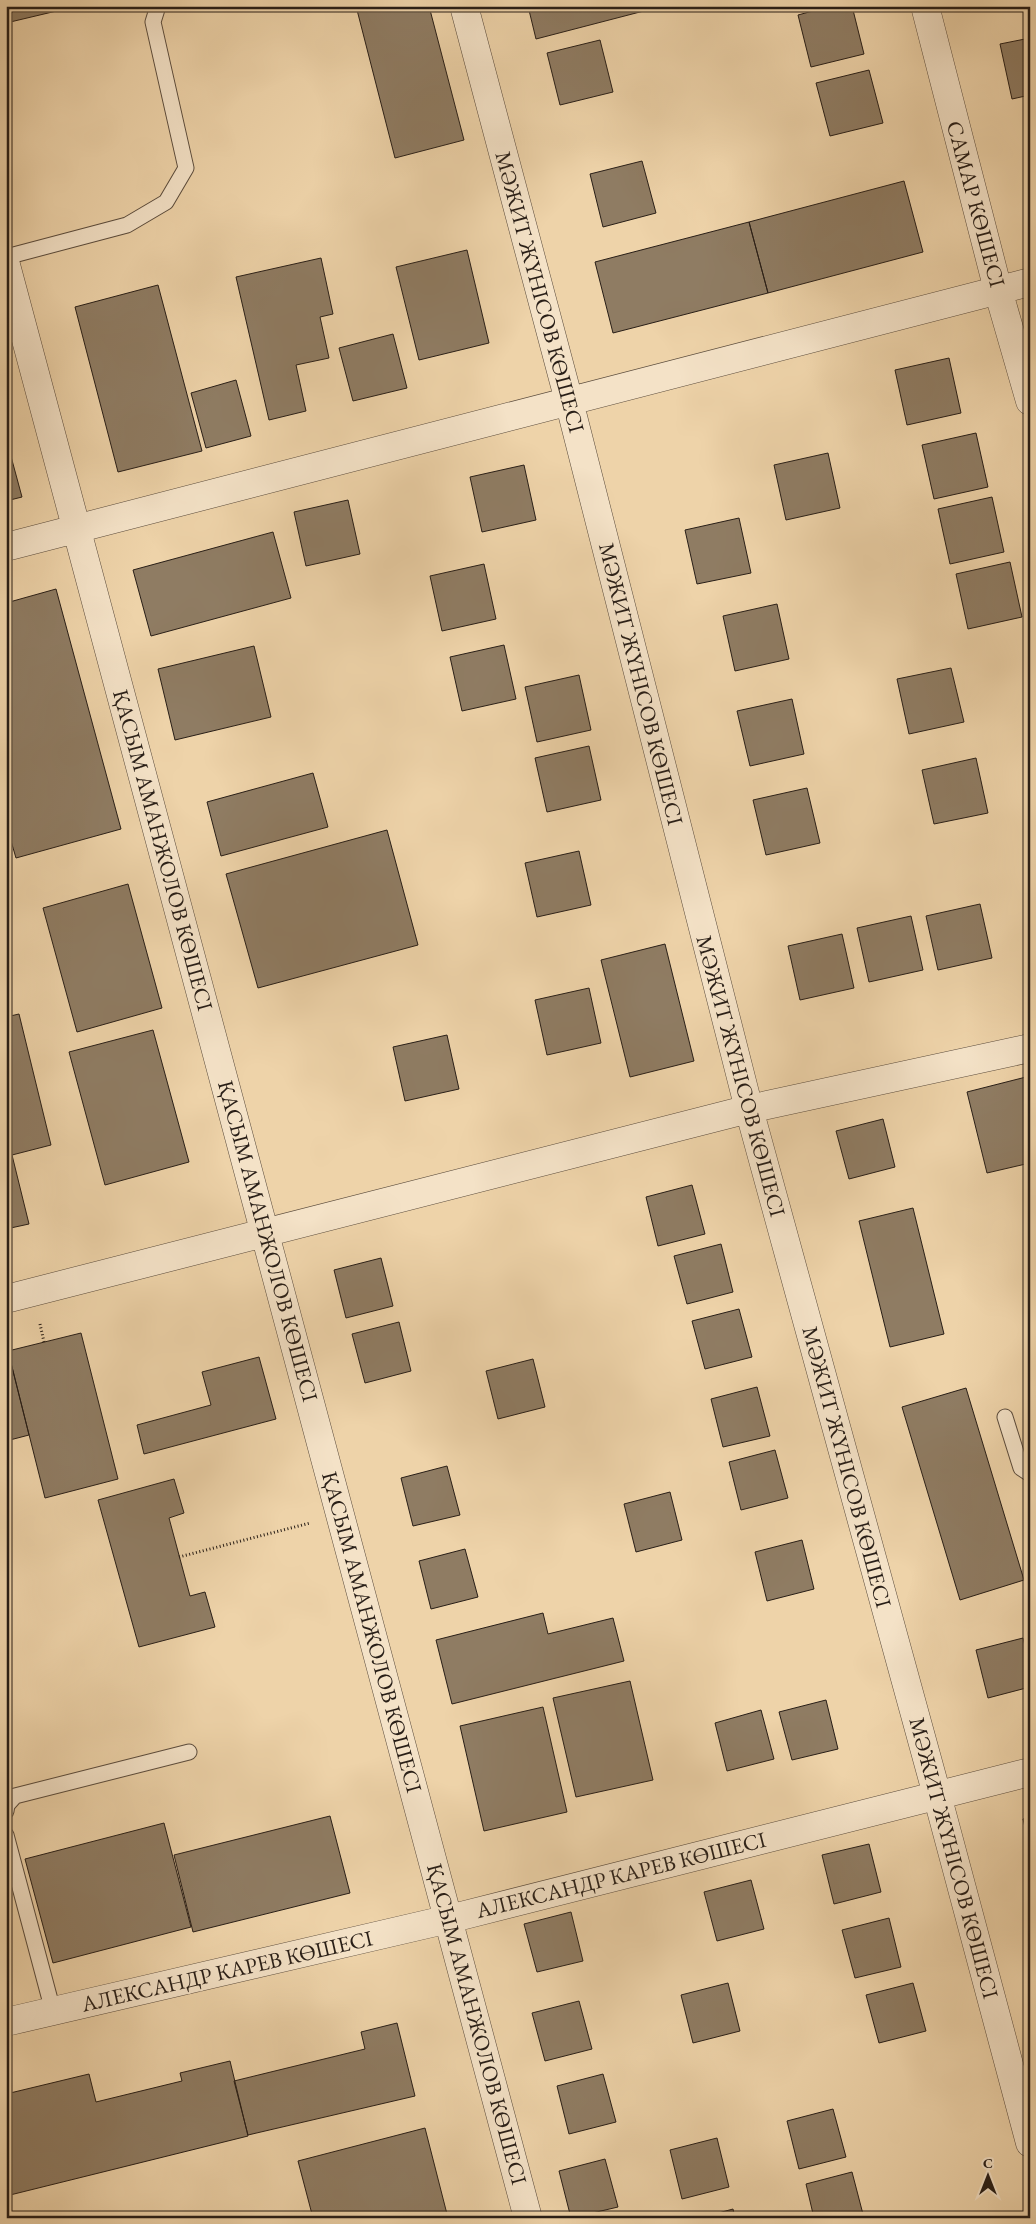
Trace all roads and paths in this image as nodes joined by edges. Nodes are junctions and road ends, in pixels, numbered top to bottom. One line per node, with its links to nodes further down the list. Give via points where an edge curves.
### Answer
1 (158, 6): 4 (lane, via 153,22 186,168 166,202 126,225)
2 (464, 6): 8 (street, МӘЖИТ ЖҮНІСОВ КӨШЕСІ)
3 (925, 6): 7 (street, САМАР КӨШЕСІ)
4 (6, 257)
5 (6, 265): 10 (street, ҚАСЫМ АМАНЖОЛОВ КӨШЕСІ)
6 (1030, 282): 7 (street)
7 (998, 290): 8 (street); 9 (street, САМАР КӨШЕСІ)
8 (569, 401): 10 (street); 13 (street, МӘЖИТ ЖҮНІСОВ КӨШЕСІ)
9 (1030, 401)
10 (77, 528): 11 (street); 14 (street, ҚАСЫМ АМАНЖОЛОВ КӨШЕСІ)
11 (6, 547)
12 (1030, 1048): 13 (street)
13 (748, 1109): 14 (street); 22 (street, МӘЖИТ ЖҮНІСОВ КӨШЕСІ)
14 (265, 1233): 15 (street); 25 (street, ҚАСЫМ АМАНЖОЛОВ КӨШЕСІ)
15 (6, 1299)
16 (1005, 1417): 17 (lane, via 1021,1468)
17 (1030, 1474)
18 (290, 1529): 19 (path)
19 (179, 1557)
20 (189, 1752): 23 (lane, via 15,1796)
21 (1030, 1772): 22 (street, АЛЕКСАНДР КАРЕВ КӨШЕСІ)
22 (937, 1795): 25 (street, АЛЕКСАНДР КАРЕВ КӨШЕСІ); 28 (street, МӘЖИТ ЖҮНІСОВ КӨШЕСІ)
23 (6, 1811)
24 (6, 1835): 26 (lane)
25 (449, 1919): 26 (street, АЛЕКСАНДР КАРЕВ КӨШЕСІ); 29 (street, ҚАСЫМ АМАНЖОЛОВ КӨШЕСІ)
26 (52, 2012): 27 (street, АЛЕКСАНДР КАРЕВ КӨШЕСІ)
27 (6, 2022)
28 (1030, 2143)
29 (528, 2218)

